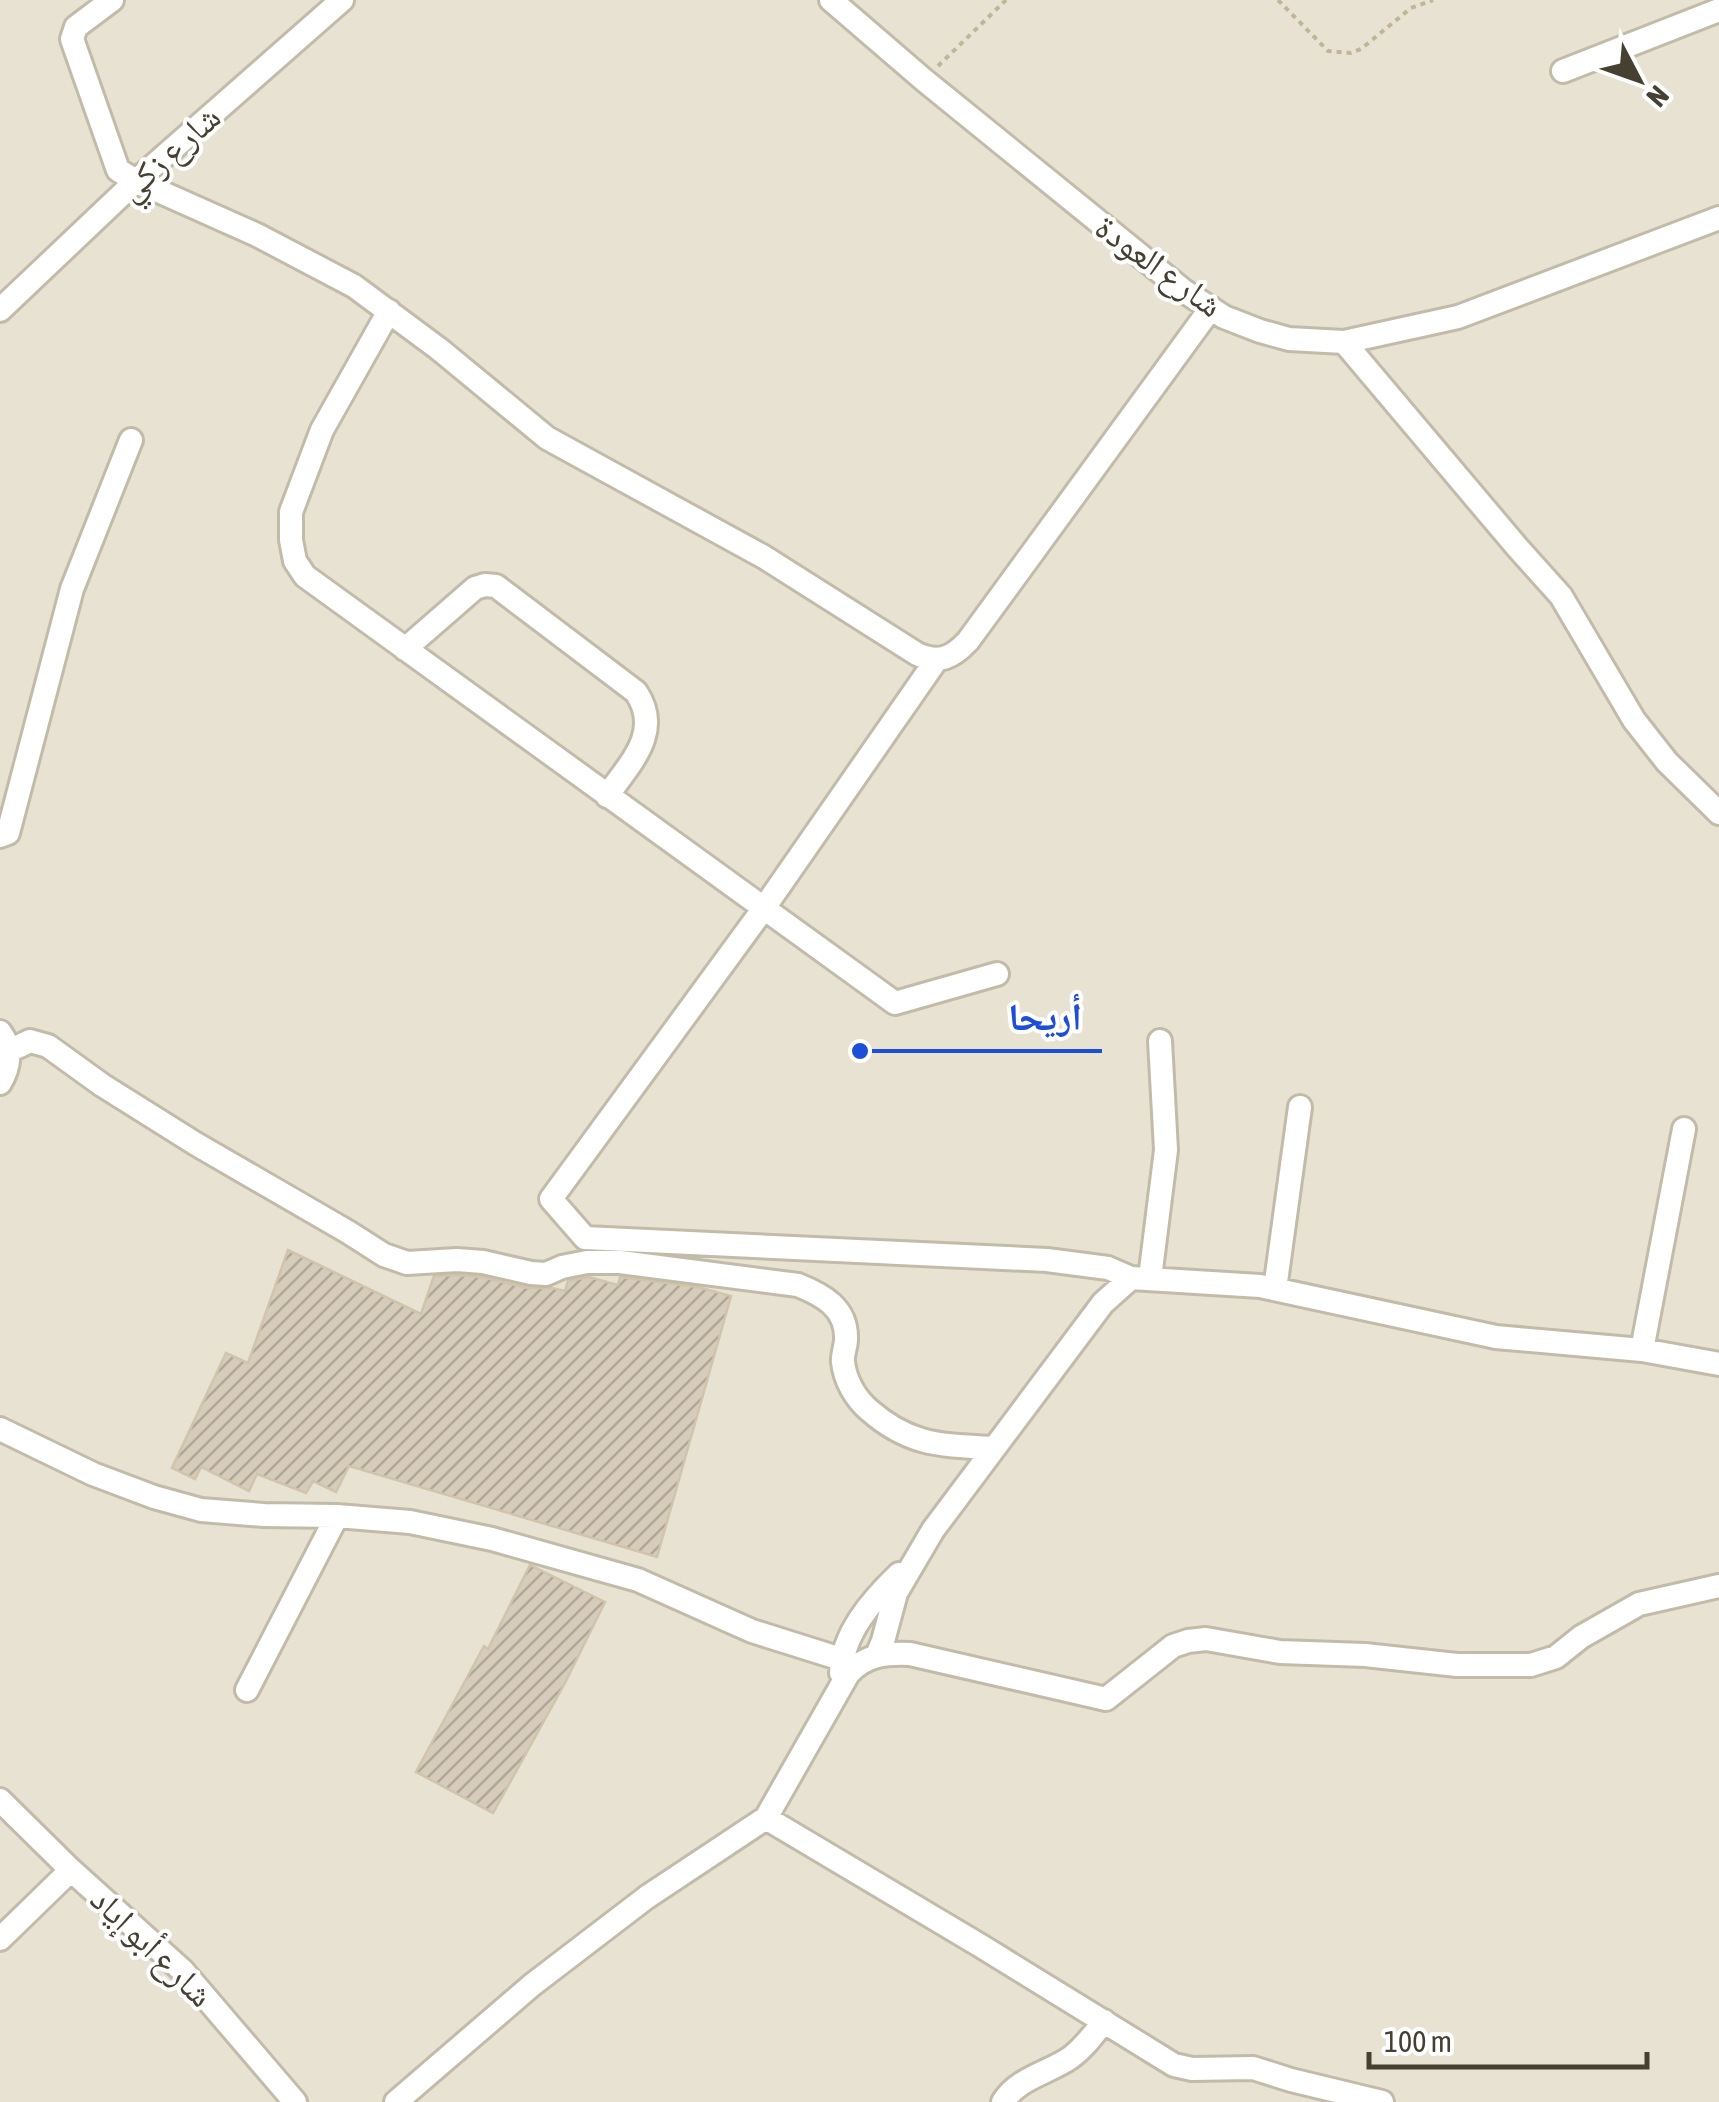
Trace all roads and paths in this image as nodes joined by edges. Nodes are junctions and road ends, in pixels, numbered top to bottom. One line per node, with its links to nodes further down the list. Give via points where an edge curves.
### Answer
1 (112, 0): 10 (street, via 76,27 72,40 118,170)
2 (342, 0): 10 (street, شارع زكي)
3 (831, 0): 9 (street, شارع العودة)
4 (1006, 0): 9 (path)
5 (1278, 0): 6 (path, via 1328,51 1350,54 1410,8)
6 (1433, 0)
7 (1719, 10): 8 (street)
8 (1563, 70)
9 (924, 80): 12 (street, شارع العودة)
10 (136, 181): 13 (street, شارع زكي); 14 (street, via 311,262)
11 (1719, 218): 15 (street, شارع العودة, via 1458,317)
12 (1211, 308): 15 (street, شارع العودة, via 1289,339); 18 (street, via 968,641)
13 (0, 310)
14 (389, 311): 17 (street, via 322,430 291,512 291,540 305,576); 18 (street, via 547,438 764,556 916,654)
15 (1344, 342): 20 (street, via 1561,596 1634,720)
16 (131, 440): 21 (street, via 72,588 8,833)
17 (405, 649): 19 (street); 19 (street, via 474,588 496,586 643,703 646,734)
18 (937, 660): 22 (street)
19 (607, 796): 22 (street)
20 (1719, 813)
21 (0, 836)
22 (764, 908): 23 (street, via 895,1003); 29 (street, via 551,1199 585,1238 1047,1260)
23 (997, 974)
24 (4, 1042): 26 (street, via 6,1074); 34 (street, via 48,1046 384,1256 546,1274 586,1262 620,1262 798,1285 821,1294 842,1318 842,1360 863,1405 903,1435)
25 (1160, 1042): 29 (street, via 1166,1150)
26 (0, 1083)
27 (1300, 1106): 30 (street)
28 (1684, 1128): 31 (street)
29 (1140, 1278): 30 (street); 34 (street, via 1103,1303)
30 (1275, 1289): 31 (street, via 1496,1337)
31 (1642, 1350): 32 (street)
32 (1719, 1364)
33 (0, 1429): 35 (street, via 93,1474 202,1510)
34 (993, 1448): 36 (street)
35 (337, 1516): 39 (street, via 410,1522 561,1557); 41 (street)
36 (913, 1562): 38 (street, via 896,1592); 39 (street, via 865,1613)
37 (1719, 1586): 38 (street, via 1639,1604 1531,1665 1457,1665 1188,1640 1106,1699 910,1654)
38 (877, 1655): 40 (street, via 856,1664)
39 (842, 1659): 40 (street)
40 (840, 1685): 43 (street)
41 (247, 1690)
42 (0, 1800): 44 (street, شارع أبو إياد)
43 (766, 1818): 46 (street); 48 (street, via 546,1974)
44 (70, 1870): 45 (street); 47 (street, شارع أبو إياد, via 183,1972)
45 (0, 1939)
46 (1104, 2021): 49 (street, via 1070,2058 1020,2084); 50 (street, via 1174,2065 1254,2068)
47 (295, 2102)
48 (396, 2102)
49 (1002, 2102)
50 (1382, 2102)

